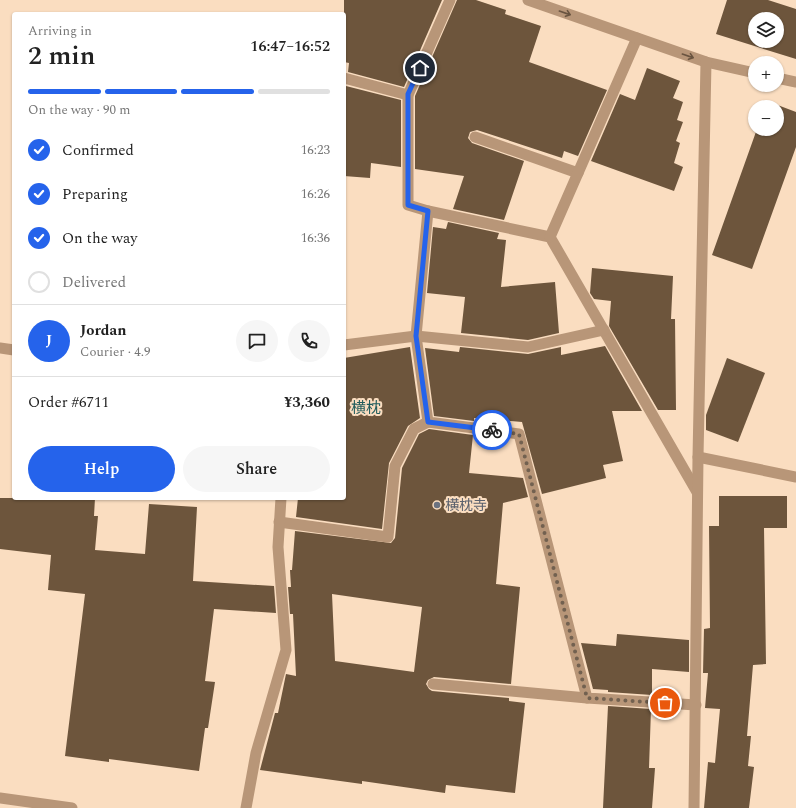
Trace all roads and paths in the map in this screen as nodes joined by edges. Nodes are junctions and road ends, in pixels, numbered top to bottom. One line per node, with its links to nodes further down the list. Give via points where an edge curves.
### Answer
1 (450, 0): 9 (street)
2 (528, 0): 3 (street, one-way to 3)
3 (637, 38): 4 (street, one-way to 4); 11 (street)
4 (706, 62): 5 (street); 20 (street)
5 (748, 71)
6 (346, 78): 9 (street)
7 (784, 79): 8 (street)
8 (796, 82)
9 (408, 94): 12 (street, via 408,205)
10 (475, 137): 11 (street)
11 (578, 173): 13 (street)
12 (428, 211): 13 (street); 15 (street)
13 (550, 236): 14 (street)
14 (604, 330): 15 (street, via 528,347); 22 (street)
15 (416, 336): 16 (street); 19 (street)
16 (346, 345)
17 (0, 348): 18 (street)
18 (12, 350)
19 (428, 422): 24 (street, via 414,429 395,466 388,537); 26 (street, via 519,434)
20 (698, 457): 21 (street); 22 (street)
21 (796, 477)
22 (697, 492): 27 (street)
23 (281, 500): 24 (street)
24 (279, 522): 31 (street, via 278,547 286,650 256,753)
25 (433, 684): 26 (street)
26 (587, 698): 27 (street)
27 (696, 705): 32 (street)
28 (0, 798): 29 (street)
29 (35, 806): 30 (street)
30 (72, 808)
31 (246, 808)
32 (694, 808)

